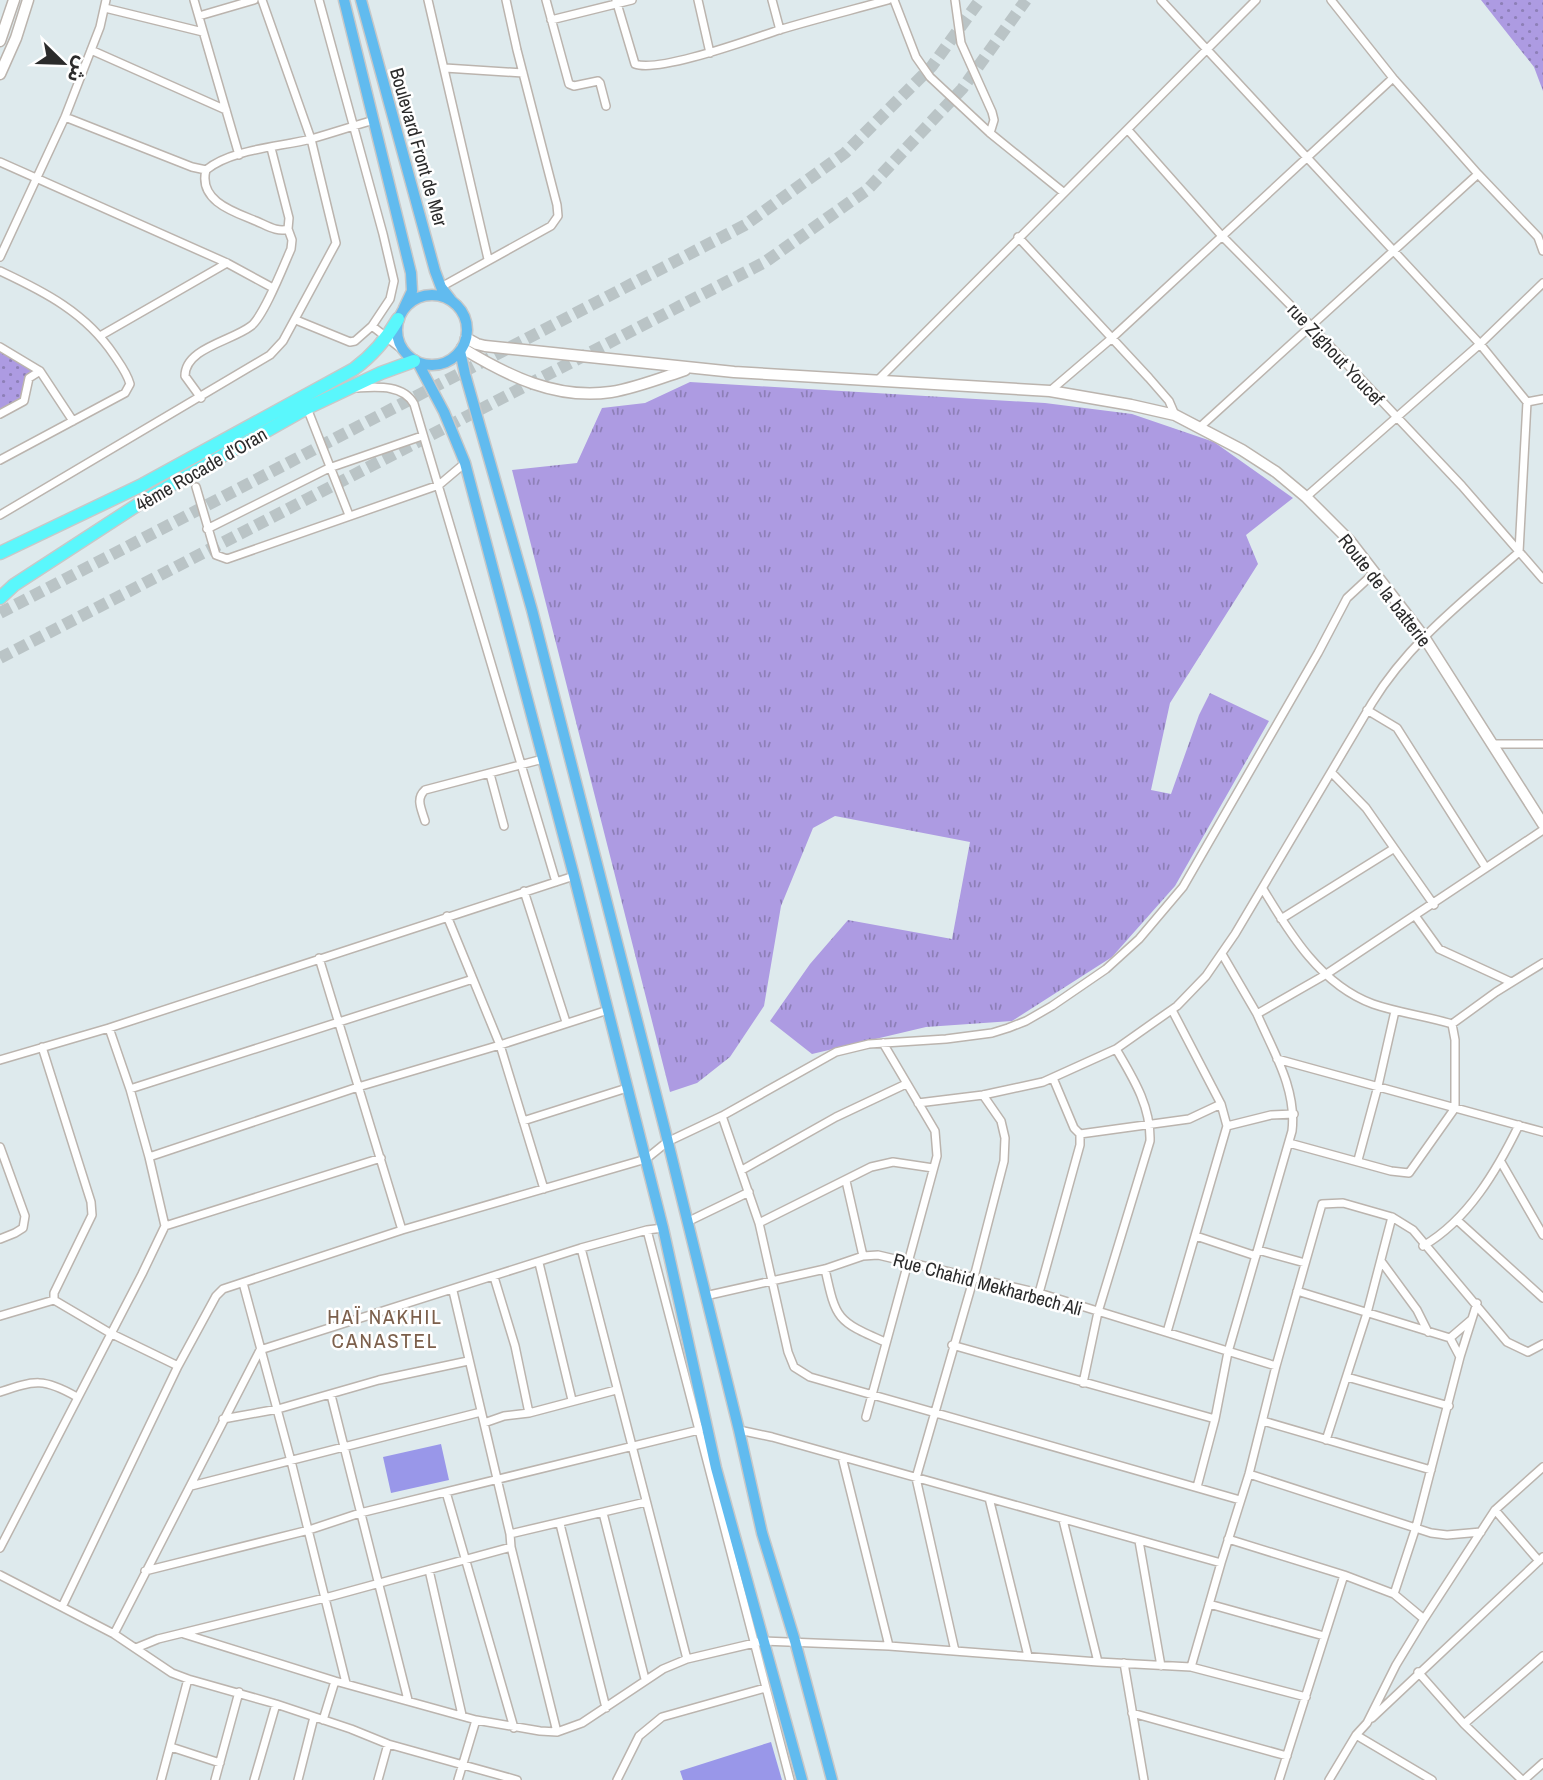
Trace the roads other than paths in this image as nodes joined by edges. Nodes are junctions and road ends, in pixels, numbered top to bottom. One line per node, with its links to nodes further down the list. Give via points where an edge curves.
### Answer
1 (14, 0): 27 (main road)
2 (28, 0): 33 (main road)
3 (194, 0): 23 (street)
4 (254, 0): 23 (street)
5 (262, 0): 42 (street)
6 (319, 0): 39 (street)
7 (345, 0): 38 (main road)
8 (361, 0): 61 (main road, Boulevard Front de Mer)
9 (428, 0): 31 (street)
10 (506, 0): 32 (street)
11 (546, 0): 24 (street)
12 (632, 0): 21 (street)
13 (698, 0): 30 (street)
14 (772, 0): 25 (street)
15 (888, 0): 25 (street)
16 (894, 0): 41 (street, via 923,67)
17 (955, 0): 41 (street, via 961,43 994,120)
18 (1161, 0): 29 (street)
19 (1256, 0): 29 (street)
20 (1331, 0): 34 (street)
21 (617, 2): 24 (street); 30 (street, via 635,64 647,67)
22 (105, 4): 26 (street); 28 (street)
23 (199, 16): 26 (street)
24 (551, 20): 35 (street, via 569,85 598,81)
25 (780, 30): 30 (street)
26 (203, 32): 36 (street)
27 (0, 41)
28 (91, 50): 36 (street); 37 (street)
29 (1207, 51): 40 (street); 45 (street)
30 (710, 53)
31 (444, 68): 32 (street); 57 (street)
32 (523, 73): 57 (street, via 558,216 551,226)
33 (0, 74)
34 (1393, 78): 45 (street); 48 (street)
35 (606, 106)
36 (226, 110): 44 (street)
37 (65, 117): 47 (street); 49 (street)
38 (374, 120): 39 (street); 64 (main road, via 411,272 411,291)
39 (352, 126): 42 (street); 67 (street, via 394,281 390,299)
40 (1128, 130): 50 (street); 52 (street, rue Zighout Youcef)
41 (990, 133): 50 (street)
42 (311, 139): 43 (street); 65 (street, via 337,240)
43 (271, 148): 44 (street); 51 (street)
44 (239, 155): 47 (street)
45 (1307, 158): 52 (street); 54 (street)
46 (0, 162): 49 (street)
47 (206, 170): 51 (street, via 205,187 222,206 276,229)
48 (1478, 174): 54 (street); 55 (street, via 1538,237)
49 (36, 178): 56 (street); 58 (street)
50 (1063, 192): 53 (street)
51 (288, 229): 62 (street, via 291,249)
52 (1221, 235): 66 (street, rue Zighout Youcef); 70 (street)
53 (1018, 237): 70 (street); 78 (street)
54 (1392, 250): 66 (street); 71 (street)
55 (1543, 251)
56 (0, 257)
57 (488, 259): 61 (street)
58 (227, 263): 62 (street); 68 (street)
59 (0, 271): 68 (street, via 62,302)
60 (1543, 283): 71 (street)
61 (442, 287): 63 (main road, Boulevard Front de Mer)
62 (272, 288): 81 (street, via 251,326 193,357 185,366 185,376)
63 (451, 300): 64 (main road, via 421,296); 72 (main road, via 466,321)
64 (401, 313): 69 (highway, 4ème Rocade d'Oran); 74 (main road, via 397,336)
65 (296, 320): 67 (street, via 350,342); 81 (street, via 270,355)
66 (1310, 325): 87 (street, rue Zighout Youcef); 89 (street)
67 (372, 326): 69 (street)
68 (100, 336): 88 (street, via 127,376 129,387 125,394)
69 (388, 338): 74 (street); 101 (highway, 4ème Rocade d'Oran, via 354,369 140,486)
70 (1112, 338): 80 (street); 86 (street, via 1161,390)
71 (1480, 344): 83 (street); 87 (street)
72 (463, 346): 75 (main road, via 442,364); 76 (main road, Route de la batterie); 76 (main road, via 536,385 578,393 627,389); 165 (main road)
73 (0, 347): 77 (street)
74 (404, 351): 75 (main road)
75 (416, 362): 79 (highway, 4ème Rocade d'Oran); 92 (main road, via 449,422)
76 (691, 368): 78 (main road, Route de la batterie)
77 (40, 371): 85 (street, via 29,378 24,401); 88 (street)
78 (879, 379): 80 (main road, Route de la batterie)
79 (351, 388): 84 (highway, 4ème Rocade d'Oran); 90 (street, via 390,389 408,396)
80 (1050, 391): 86 (main road, Route de la batterie)
81 (201, 398): 97 (street)
82 (1543, 399): 83 (street)
83 (1527, 402): 100 (street)
84 (307, 408): 93 (street); 104 (highway, 4ème Rocade d'Oran, via 148,498)
85 (0, 414)
86 (1175, 415): 89 (main road, Route de la batterie)
87 (1396, 418): 96 (street); 100 (street, rue Zighout Youcef)
88 (73, 421): 91 (street)
89 (1200, 426): 96 (main road, Route de la batterie, via 1276,472)
90 (422, 436): 93 (street); 94 (street)
91 (0, 460)
92 (464, 463): 94 (street); 109 (main road)
93 (329, 468): 98 (street); 99 (street)
94 (439, 485): 98 (street); 110 (street)
95 (197, 486): 99 (street)
96 (1306, 497): 102 (main road, Route de la batterie)
97 (0, 515)
98 (349, 515): 99 (street, via 227,559 216,555)
99 (207, 529)
100 (1519, 552): 103 (street, rue Zighout Youcef); 105 (street)
101 (0, 553)
102 (1374, 573): 105 (main road, Route de la batterie); 141 (street, via 1347,598 1183,887 1139,939 1083,986 1017,1025 980,1034)
103 (1543, 579)
104 (0, 598)
105 (1424, 637): 106 (street); 107 (main road, Route de la batterie)
106 (1367, 710): 112 (street); 118 (street, via 1388,721 1403,737)
107 (1492, 744): 108 (street); 114 (main road, Route de la batterie)
108 (1543, 744)
109 (543, 759): 110 (street); 119 (main road)
110 (521, 765): 111 (street); 120 (street)
111 (490, 774): 113 (street, via 425,790 419,803); 115 (street)
112 (1332, 774): 117 (street, via 1360,802); 121 (street)
113 (425, 821)
114 (1543, 824)
115 (504, 826)
116 (1543, 830): 118 (street)
117 (1393, 849): 123 (street); 126 (street)
118 (1486, 868): 123 (street)
119 (574, 876): 120 (street); 133 (main road)
120 (556, 882): 122 (street)
121 (1263, 889): 126 (street); 127 (street)
122 (524, 891): 124 (street); 137 (street)
123 (1434, 905): 125 (street)
124 (447, 916): 128 (street); 131 (street)
125 (1416, 917): 130 (street); 132 (street, via 1439,949)
126 (1281, 919): 130 (street)
127 (1222, 954): 134 (street); 136 (street)
128 (319, 958): 138 (street); 140 (street)
129 (1543, 963): 132 (street)
130 (1325, 975): 135 (street, via 1362,999); 136 (street)
131 (473, 979): 138 (street); 142 (street)
132 (1511, 982): 139 (street)
133 (608, 1010): 137 (street); 151 (main road)
134 (1172, 1010): 144 (street); 155 (street)
135 (1395, 1011): 139 (street); 149 (street)
136 (1257, 1014): 145 (street)
137 (566, 1022): 142 (street)
138 (338, 1023): 150 (street); 152 (street)
139 (1452, 1024): 156 (street)
140 (108, 1028): 143 (street); 152 (street)
141 (883, 1043): 148 (street); 158 (street, via 836,1052)
142 (500, 1045): 150 (street); 159 (street)
143 (42, 1047): 146 (street); 207 (street, via 92,1215)
144 (1116, 1049): 147 (street); 160 (street, via 1138,1086)
145 (1277, 1059): 149 (street); 157 (street)
146 (0, 1060)
147 (1053, 1078): 153 (street); 164 (street)
148 (906, 1084): 154 (street); 174 (street)
149 (1378, 1086): 156 (street); 171 (street)
150 (358, 1087): 168 (street); 169 (street)
151 (627, 1088): 159 (street); 170 (main road)
152 (130, 1089): 168 (street)
153 (983, 1095): 154 (street); 199 (street, via 1001,1121 1005,1138)
154 (918, 1103): 173 (street, via 935,1131)
155 (1221, 1104): 160 (street, via 1189,1119); 162 (street)
156 (1455, 1108): 161 (street); 171 (street, via 1409,1173)
157 (1294, 1114): 162 (street); 166 (street)
158 (722, 1116): 165 (street); 174 (street)
159 (523, 1121): 176 (street)
160 (1151, 1124): 164 (street); 209 (street, via 1150,1141)
161 (1519, 1125): 163 (street); 172 (street)
162 (1227, 1126): 187 (street)
163 (1543, 1132)
164 (1080, 1134): 204 (street)
165 (667, 1142): 170 (street); 180 (main road)
166 (1289, 1143): 171 (street); 191 (street)
167 (0, 1147): 188 (street, via 25,1216 23,1228)
168 (149, 1157): 182 (street)
169 (381, 1158): 182 (street); 184 (street)
170 (646, 1159): 176 (street); 183 (main road)
171 (1357, 1160)
172 (1501, 1162): 179 (street); 186 (street)
173 (933, 1168): 175 (street, via 893,1162); 193 (street)
174 (742, 1170): 177 (street)
175 (846, 1181): 181 (street); 192 (street)
176 (544, 1189): 184 (street)
177 (749, 1192): 180 (street); 181 (street)
178 (1392, 1217): 189 (street, via 1413,1230); 194 (street); 196 (street, via 1343,1203 1322,1204)
179 (1457, 1220): 189 (street); 206 (street)
180 (687, 1222): 205 (main road)
181 (759, 1223): 200 (street)
182 (165, 1226): 215 (street)
183 (663, 1228): 185 (street); 244 (main road)
184 (402, 1230): 201 (street)
185 (647, 1230): 190 (street); 244 (street)
186 (1543, 1235)
187 (1196, 1236): 191 (street); 213 (street)
188 (0, 1239)
189 (1423, 1246): 208 (street)
190 (581, 1248): 195 (street); 228 (street)
191 (1257, 1253): 196 (street); 221 (street)
192 (863, 1256): 193 (street, Rue Chahid Mekharbech Ali); 197 (street, Rue Chahid Mekharbech Ali)
193 (907, 1261): 199 (street, Rue Chahid Mekharbech Ali); 217 (street)
194 (1381, 1261): 210 (street); 214 (street)
195 (539, 1263): 198 (street); 233 (street)
196 (1305, 1263): 203 (street)
197 (825, 1269): 200 (street, Rue Chahid Mekharbech Ali); 217 (street, via 832,1303 842,1320)
198 (494, 1277): 202 (street); 237 (street)
199 (974, 1277): 204 (street, Rue Chahid Mekharbech Ali); 219 (street)
200 (773, 1280): 205 (street, Rue Chahid Mekharbech Ali); 231 (street, via 794,1367 810,1377)
201 (243, 1283): 220 (street); 224 (street, via 227,1286 216,1296)
202 (453, 1290): 220 (street); 223 (street)
203 (1297, 1291): 210 (street); 225 (street)
204 (1039, 1293): 209 (street, Rue Chahid Mekharbech Ali)
205 (705, 1296): 245 (main road)
206 (1543, 1298)
207 (54, 1300): 211 (street); 215 (street)
208 (1477, 1303): 212 (street); 218 (street, via 1517,1349 1528,1352)
209 (1098, 1312): 213 (street, Rue Chahid Mekharbech Ali); 227 (street)
210 (1367, 1313): 214 (street); 226 (street)
211 (0, 1316)
212 (1471, 1320): 216 (street); 222 (street)
213 (1167, 1332): 221 (street, Rue Chahid Mekharbech Ali)
214 (1428, 1332): 216 (street)
215 (110, 1333): 224 (street); 232 (street)
216 (1450, 1338): 222 (street)
217 (885, 1342): 231 (street)
218 (1543, 1344)
219 (952, 1345): 227 (street); 238 (street)
220 (260, 1350): 235 (street); 240 (street)
221 (1228, 1352): 225 (street, Rue Chahid Mekharbech Ali); 241 (street)
222 (1460, 1357): 234 (street)
223 (468, 1361): 230 (street); 236 (street)
224 (178, 1366): 286 (street)
225 (1276, 1366): 242 (street)
226 (1347, 1377): 234 (street); 246 (street)
227 (1083, 1383): 241 (street)
228 (616, 1390): 233 (street); 247 (street)
229 (0, 1392): 232 (street, via 42,1381)
230 (331, 1395): 235 (street); 248 (street)
231 (872, 1396): 238 (street); 239 (street)
232 (77, 1397): 274 (street)
233 (572, 1400): 237 (street)
234 (1449, 1406): 252 (street)
235 (278, 1409): 240 (street); 250 (street)
236 (481, 1412): 243 (street); 248 (street)
237 (529, 1413): 243 (street)
238 (935, 1413): 254 (street); 257 (street)
239 (866, 1417)
240 (223, 1419): 256 (street)
241 (1215, 1419): 257 (street)
242 (1263, 1421): 246 (street); 253 (street)
243 (484, 1423): 255 (street)
244 (702, 1429): 247 (street); 292 (main road)
245 (739, 1430): 249 (street); 291 (main road, via 762,1533)
246 (1326, 1440): 252 (street)
247 (631, 1446): 255 (street); 261 (street)
248 (344, 1447): 250 (street); 263 (street)
249 (842, 1457): 254 (street); 293 (street)
250 (291, 1461): 256 (street); 268 (street)
251 (1543, 1467): 262 (street)
252 (1431, 1470): 267 (street)
253 (1249, 1474): 260 (street); 267 (street)
254 (916, 1478): 259 (street); 295 (street)
255 (497, 1481): 258 (street); 270 (street)
256 (191, 1486): 279 (street)
257 (1197, 1487): 260 (street)
258 (446, 1492): 263 (street); 275 (street)
259 (989, 1498): 265 (street); 296 (street)
260 (1240, 1500): 271 (street)
261 (646, 1502): 264 (street); 298 (street)
262 (1495, 1510): 269 (street); 276 (street)
263 (360, 1513): 268 (street); 282 (street)
264 (603, 1513): 266 (street); 305 (street)
265 (1063, 1520): 272 (street); 299 (street)
266 (560, 1524): 270 (street); 313 (street)
267 (1416, 1527): 269 (street, via 1447,1535); 283 (street)
268 (309, 1530): 279 (street); 284 (street)
269 (1480, 1532): 287 (street)
270 (510, 1534): 273 (street)
271 (1228, 1539): 277 (street); 281 (street)
272 (1139, 1541): 277 (street); 301 (street)
273 (511, 1547): 275 (street); 322 (street)
274 (0, 1548)
275 (464, 1559): 278 (street); 321 (street)
276 (1541, 1559): 303 (street)
277 (1221, 1563): 285 (street)
278 (429, 1570): 282 (street); 315 (street)
279 (145, 1571): 288 (street)
280 (0, 1575): 286 (street)
281 (1344, 1575): 283 (street); 290 (street)
282 (378, 1583): 284 (street); 311 (street)
283 (1394, 1594): 287 (street)
284 (325, 1598): 289 (street); 307 (street)
285 (1209, 1604): 290 (street); 302 (street)
286 (62, 1607): 288 (street)
287 (1424, 1619): 319 (street)
288 (114, 1634): 294 (street)
289 (184, 1634): 294 (street); 306 (street)
290 (1324, 1636): 310 (street)
291 (795, 1641): 292 (street); 293 (street); 340 (main road)
292 (760, 1642): 298 (street); 308 (street); 339 (main road)
293 (889, 1646): 295 (street)
294 (136, 1648): 304 (street)
295 (955, 1651): 296 (street)
296 (1028, 1656): 299 (street)
297 (1543, 1656): 320 (street)
298 (687, 1659): 305 (street)
299 (1098, 1662): 300 (street)
300 (1124, 1664): 301 (street); 314 (street)
301 (1161, 1666): 302 (street)
302 (1191, 1667): 310 (street)
303 (1418, 1672): 319 (street); 320 (street)
304 (188, 1679): 309 (street); 325 (street)
305 (645, 1679): 313 (street)
306 (335, 1681): 307 (street); 317 (street)
307 (346, 1683): 311 (street)
308 (765, 1688): 337 (street, via 662,1717 639,1736); 338 (street)
309 (239, 1692): 312 (street); 327 (street)
310 (1306, 1697): 326 (street)
311 (408, 1700): 315 (street)
312 (276, 1703): 316 (street); 332 (street)
313 (607, 1708): 322 (street)
314 (1132, 1713): 326 (street); 341 (street)
315 (462, 1715): 318 (street)
316 (314, 1717): 317 (street); 333 (street)
317 (323, 1720): 324 (street)
318 (476, 1720): 321 (street); 329 (street)
319 (1367, 1723): 323 (street)
320 (1464, 1724): 345 (street)
321 (514, 1728): 322 (street)
322 (557, 1732)
323 (1356, 1735): 343 (street); 344 (street)
324 (388, 1744): 329 (street); 334 (street)
325 (171, 1746): 327 (street); 330 (street)
326 (1286, 1756): 342 (street)
327 (220, 1763): 331 (street)
328 (1543, 1763): 345 (street)
329 (463, 1764): 335 (street); 336 (street)
330 (161, 1780)
331 (215, 1780)
332 (254, 1780)
333 (298, 1780)
334 (377, 1780)
335 (458, 1780)
336 (517, 1780)
337 (617, 1780)
338 (790, 1780)
339 (802, 1780)
340 (832, 1780)
341 (1144, 1780)
342 (1279, 1780)
343 (1329, 1780)
344 (1432, 1780)
345 (1523, 1780)

